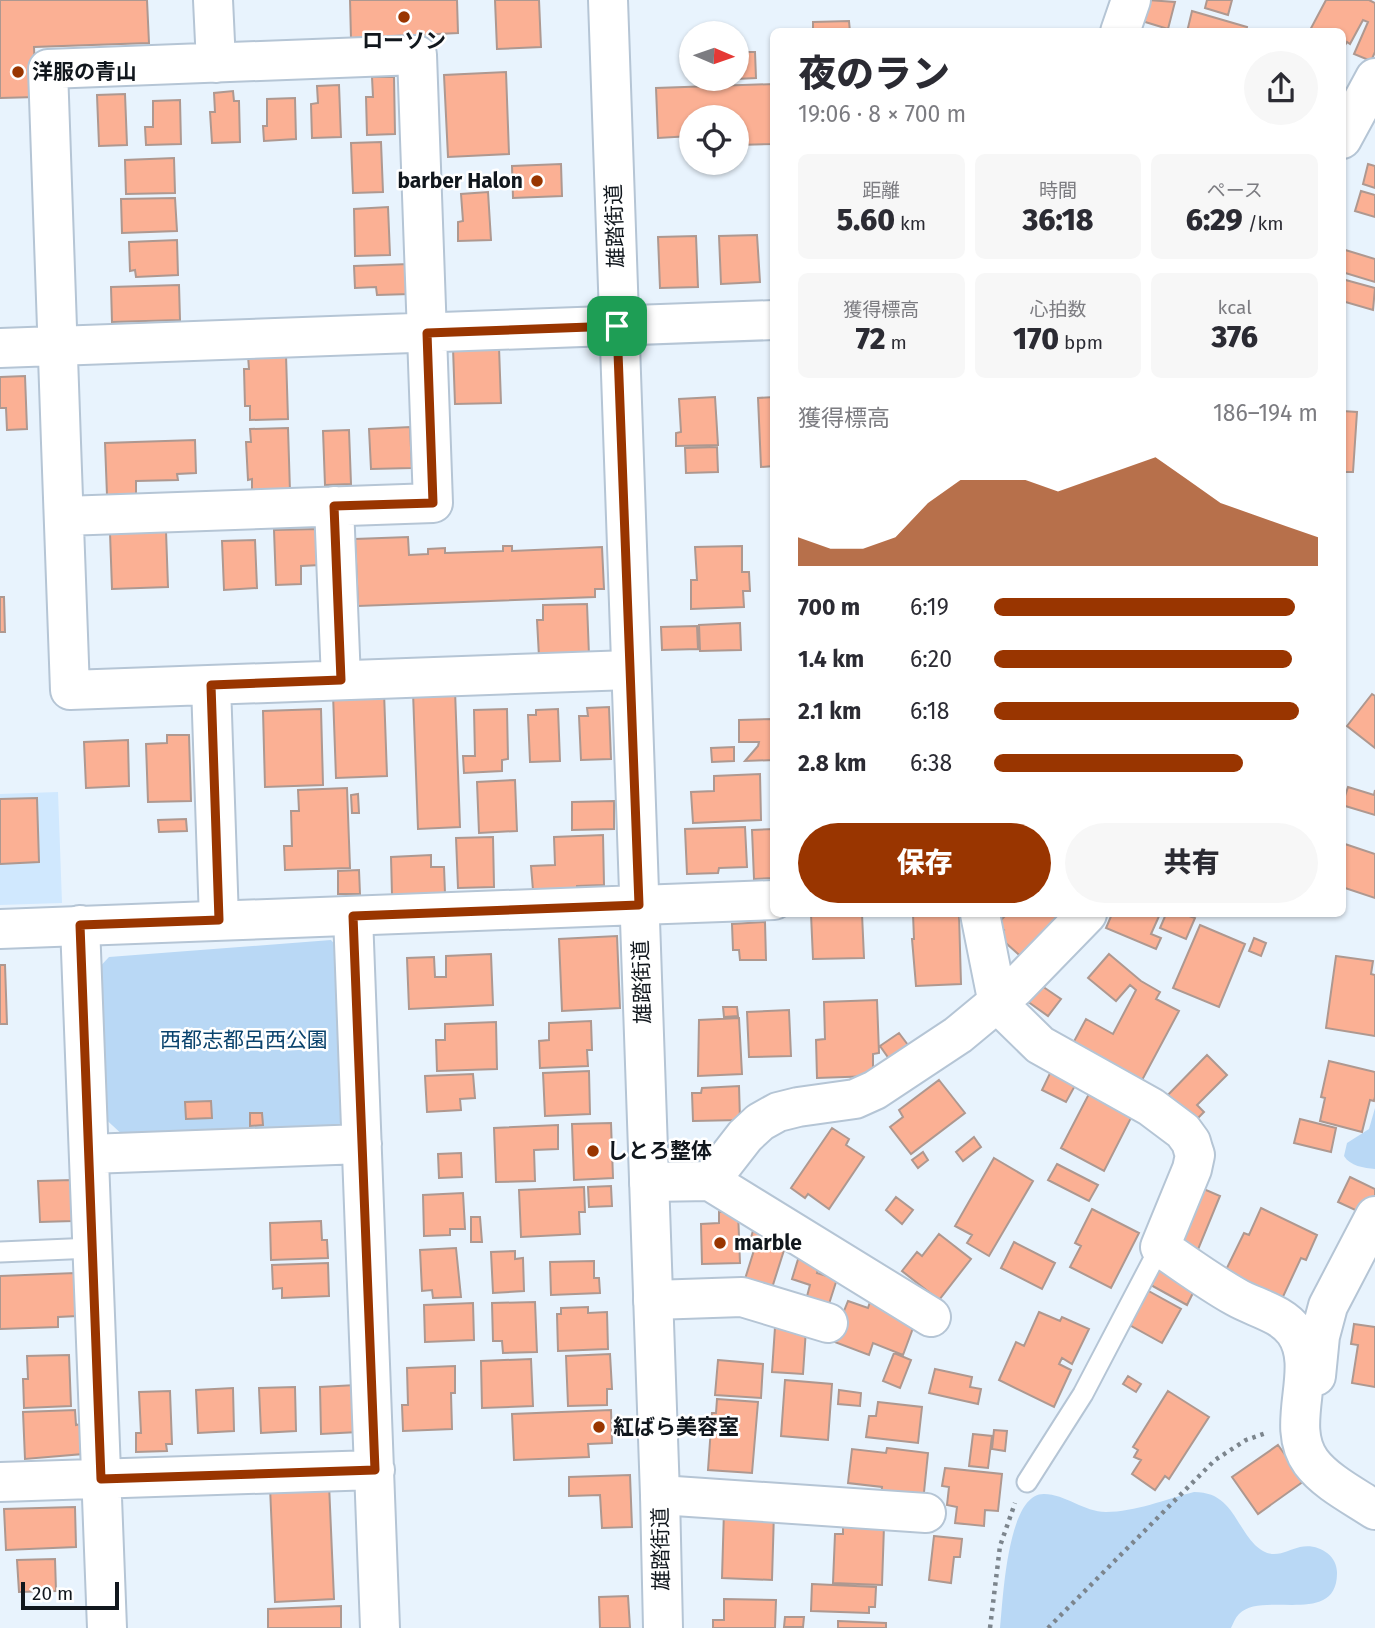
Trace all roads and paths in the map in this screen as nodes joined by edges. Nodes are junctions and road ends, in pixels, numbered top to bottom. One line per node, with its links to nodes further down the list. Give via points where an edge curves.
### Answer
1 (213, 0): 5 (street)
2 (608, 0): 9 (street, 雄踏街道)
3 (1131, 0): 4 (street)
4 (1121, 28)
5 (216, 63): 10 (street, via 417,55); 11 (street, via 48,69)
6 (1375, 78): 7 (street)
7 (1346, 132)
8 (770, 320): 9 (street)
9 (617, 326): 10 (street); 15 (street, 雄踏街道)
10 (427, 333): 11 (street); 13 (street, via 433,503)
11 (58, 346): 12 (street); 14 (street)
12 (0, 348)
13 (334, 506): 14 (street); 16 (street)
14 (64, 516): 17 (street, via 70,690)
15 (630, 670): 16 (street); 19 (street, 雄踏街道)
16 (341, 680): 17 (street)
17 (211, 685): 23 (street)
18 (770, 900): 19 (street)
19 (639, 905): 20 (street); 30 (street, 雄踏街道)
20 (353, 916): 23 (street); 27 (street)
21 (981, 917): 26 (street)
22 (1084, 917): 26 (street)
23 (219, 920): 24 (street)
24 (80, 925): 25 (street); 28 (street)
25 (0, 929)
26 (998, 1004): 29 (street, via 875,1090 855,1099 778,1112 760,1122); 32 (street, via 1040,1045 1151,1107 1191,1142 1192,1169)
27 (362, 1144): 28 (street); 39 (street)
28 (89, 1154): 33 (street)
29 (710, 1181): 30 (street); 36 (street)
30 (649, 1182): 35 (street, 雄踏街道)
31 (1375, 1216): 38 (street, via 1328,1306 1312,1395)
32 (1160, 1247): 38 (street, via 1294,1330 1304,1360); 42 (lane, via 1083,1394)
33 (93, 1248): 34 (lane); 40 (street)
34 (0, 1252)
35 (653, 1300): 37 (street, via 742,1297); 43 (street, 雄踏街道)
36 (931, 1317)
37 (828, 1323)
38 (1301, 1415): 44 (street, via 1302,1442 1311,1461); 50 (path, via 1215,1460)
39 (375, 1470): 40 (street); 47 (street)
40 (101, 1479): 41 (street); 46 (street)
41 (0, 1482)
42 (1027, 1482): 49 (path, via 1000,1546)
43 (660, 1495): 45 (street); 48 (street, 雄踏街道)
44 (1375, 1510)
45 (926, 1513)
46 (107, 1628)
47 (380, 1628)
48 (663, 1628)
49 (990, 1628)
50 (1048, 1628)

